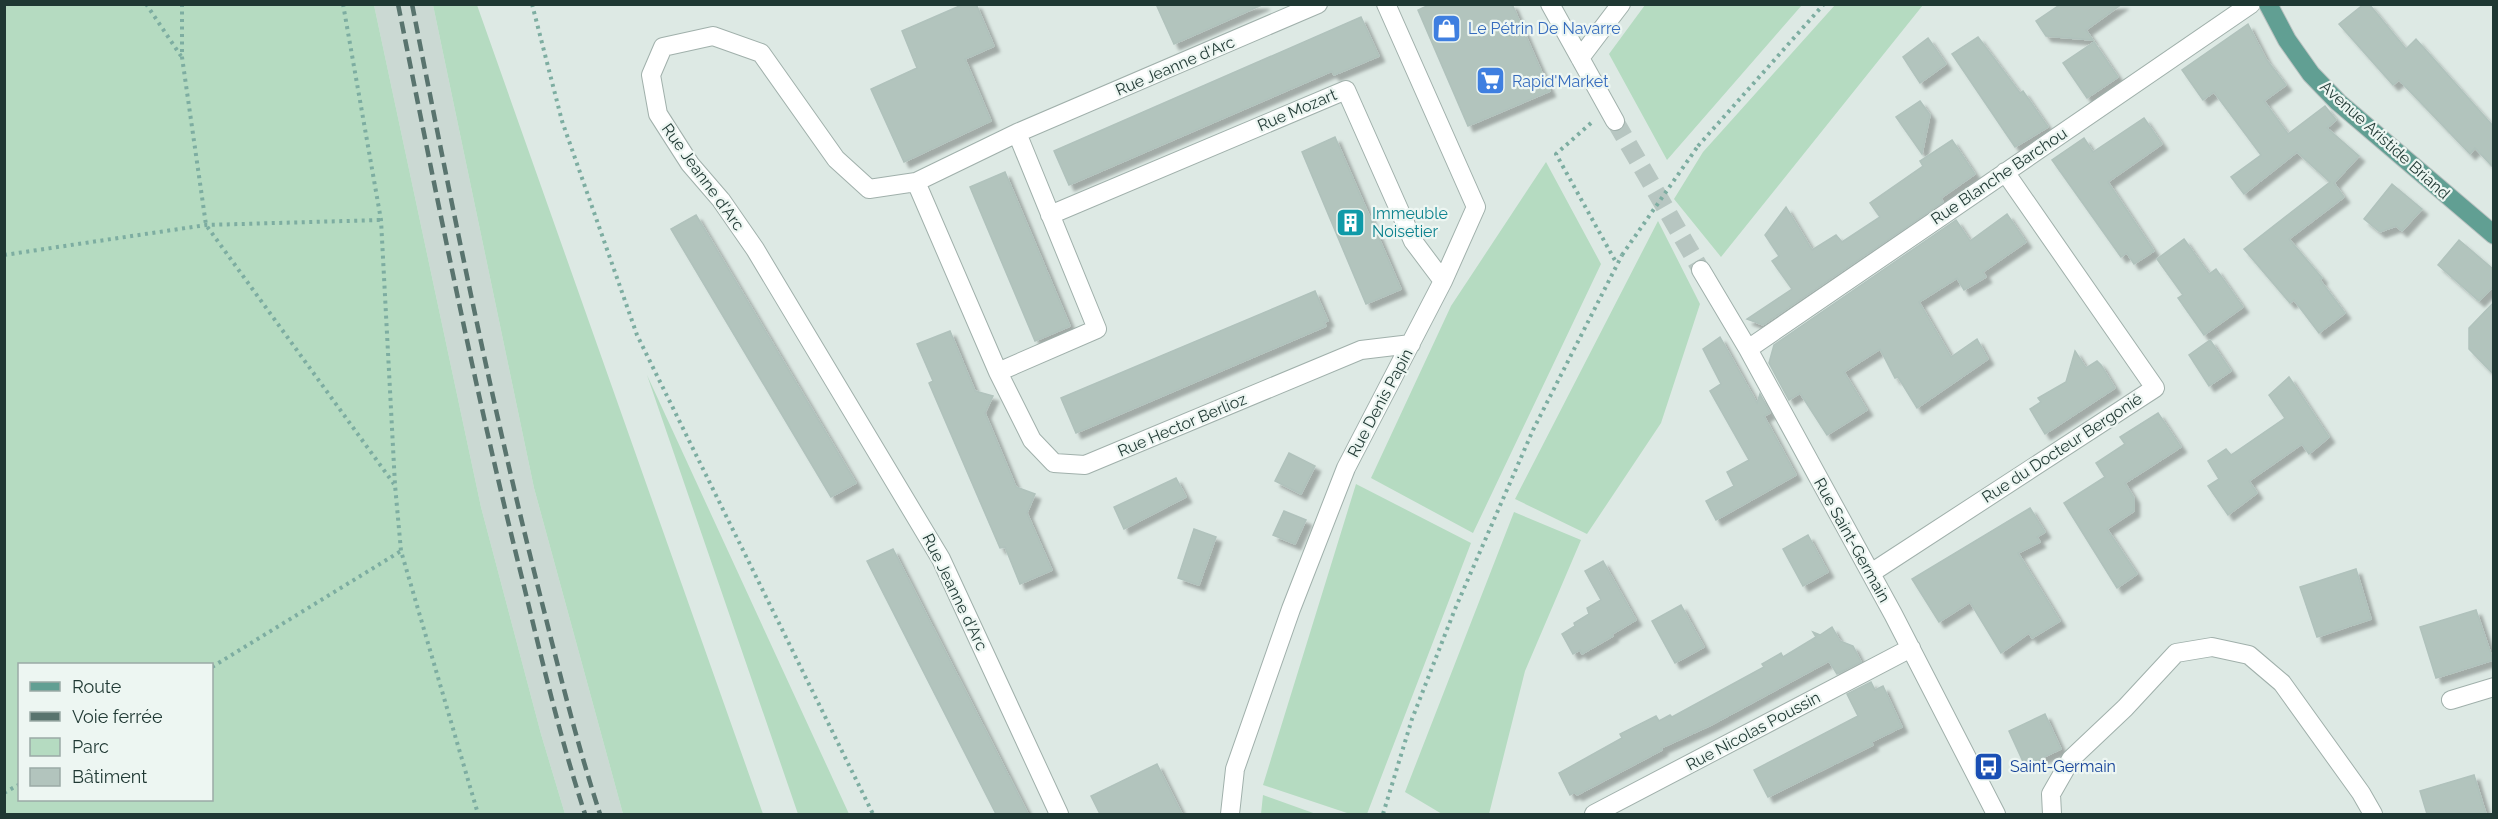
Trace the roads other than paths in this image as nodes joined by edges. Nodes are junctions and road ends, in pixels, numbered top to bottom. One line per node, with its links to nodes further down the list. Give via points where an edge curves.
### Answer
1 (1318, 4): 9 (street, Rue Jeanne d'Arc)
2 (1386, 4): 15 (street, Rue Denis Papin, via 1476,207)
3 (1550, 4): 7 (street)
4 (1621, 4): 7 (street)
5 (2251, 4): 10 (street, Rue Blanche Barchou)
6 (2268, 4): 13 (main road, Avenue Aristide Briand, via 2305,66 2338,102)
7 (1580, 58): 8 (street)
8 (1612, 115)
9 (1017, 133): 11 (street, Rue Jeanne d'Arc); 12 (street)
10 (2005, 172): 17 (street, Rue Blanche Barchou); 19 (street, Rue du Docteur Bergonié, via 2155,388)
11 (916, 182): 18 (street); 23 (street, Rue Jeanne d'Arc, via 869,189 836,159 761,53 713,36 663,47 651,75 658,114 690,164 755,249 941,559)
12 (1050, 215): 15 (street, Rue Mozart, via 1346,90 1413,241); 18 (street, via 1097,329)
13 (2493, 235)
14 (1701, 270): 17 (street, Rue Saint-Germain)
15 (1443, 281): 16 (street, Rue Denis Papin)
16 (1410, 345): 18 (street, Rue Hector Berlioz, via 1360,350 1085,465 1054,463 1046,455 1032,440); 24 (street, Rue Denis Papin, via 1346,468 1291,609 1235,769)
17 (1748, 348): 19 (street, Rue Saint-Germain)
18 (998, 372)
19 (1871, 573): 20 (street, Rue Saint-Germain)
20 (1911, 648): 25 (street, Rue Nicolas Poussin); 26 (street, Rue Saint-Germain)
21 (2493, 687): 22 (street)
22 (2451, 700)
23 (1059, 814)
24 (1230, 814)
25 (1594, 814)
26 (1996, 814)
27 (2052, 814): 28 (street, via 2051,794 2071,759 2176,653 2212,646 2249,655 2282,683)
28 (2373, 814)

